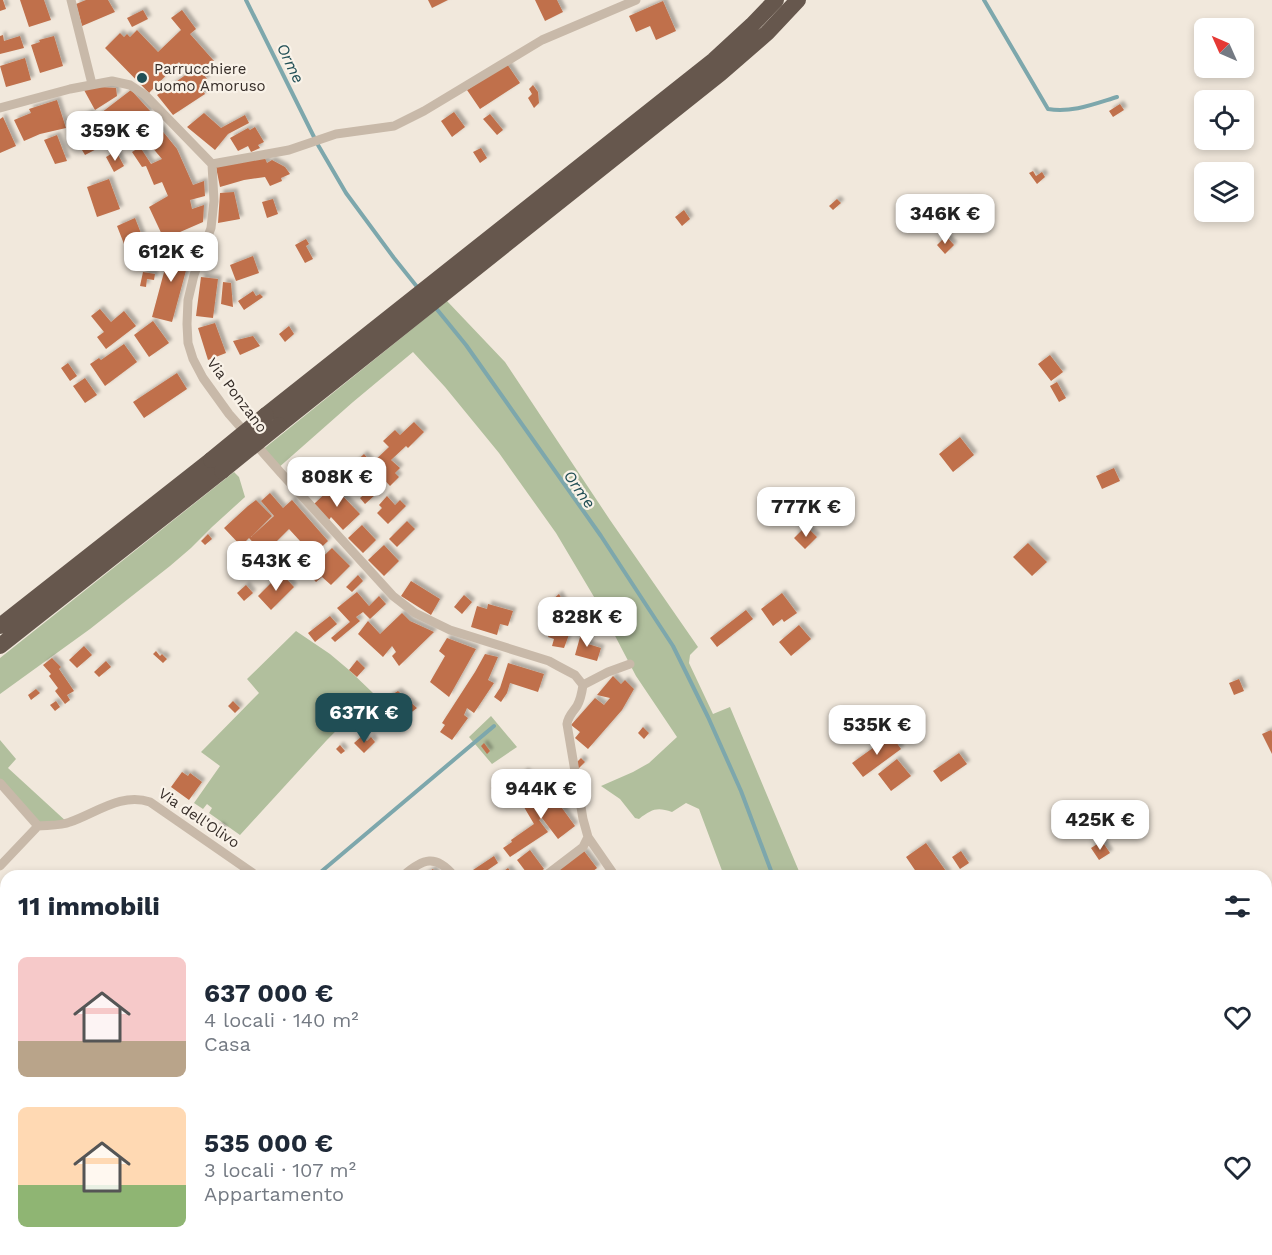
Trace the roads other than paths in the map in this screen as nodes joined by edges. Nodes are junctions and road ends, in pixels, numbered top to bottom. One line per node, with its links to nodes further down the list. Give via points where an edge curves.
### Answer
1 (71, 0): 5 (street)
2 (636, 0): 7 (street, via 542,40 394,126 336,134 289,150)
3 (776, 0): 8 (highway, via 714,60)
4 (798, 0): 8 (highway, via 721,73)
5 (92, 84): 6 (street); 7 (street, via 112,81 130,85 145,95)
6 (0, 108)
7 (212, 164): 13 (street, Via Ponzano, via 211,228 188,300 188,343 203,378 280,473 393,596 415,613 450,630 549,661 575,675)
8 (441, 286): 9 (highway, bridge)
9 (216, 465): 10 (highway); 11 (highway)
10 (0, 626)
11 (0, 646)
12 (630, 664): 13 (street)
13 (583, 685): 16 (street, via 567,724)
14 (0, 783): 15 (street)
15 (38, 826): 17 (street); 18 (street, Via dell'Olivo, via 68,823 106,806 141,799 161,808)
16 (588, 837): 21 (street, via 583,847); 22 (street)
17 (0, 866)
18 (249, 870)
19 (410, 870): 20 (street, via 433,861)
20 (449, 870)
21 (553, 870)
22 (611, 870)

